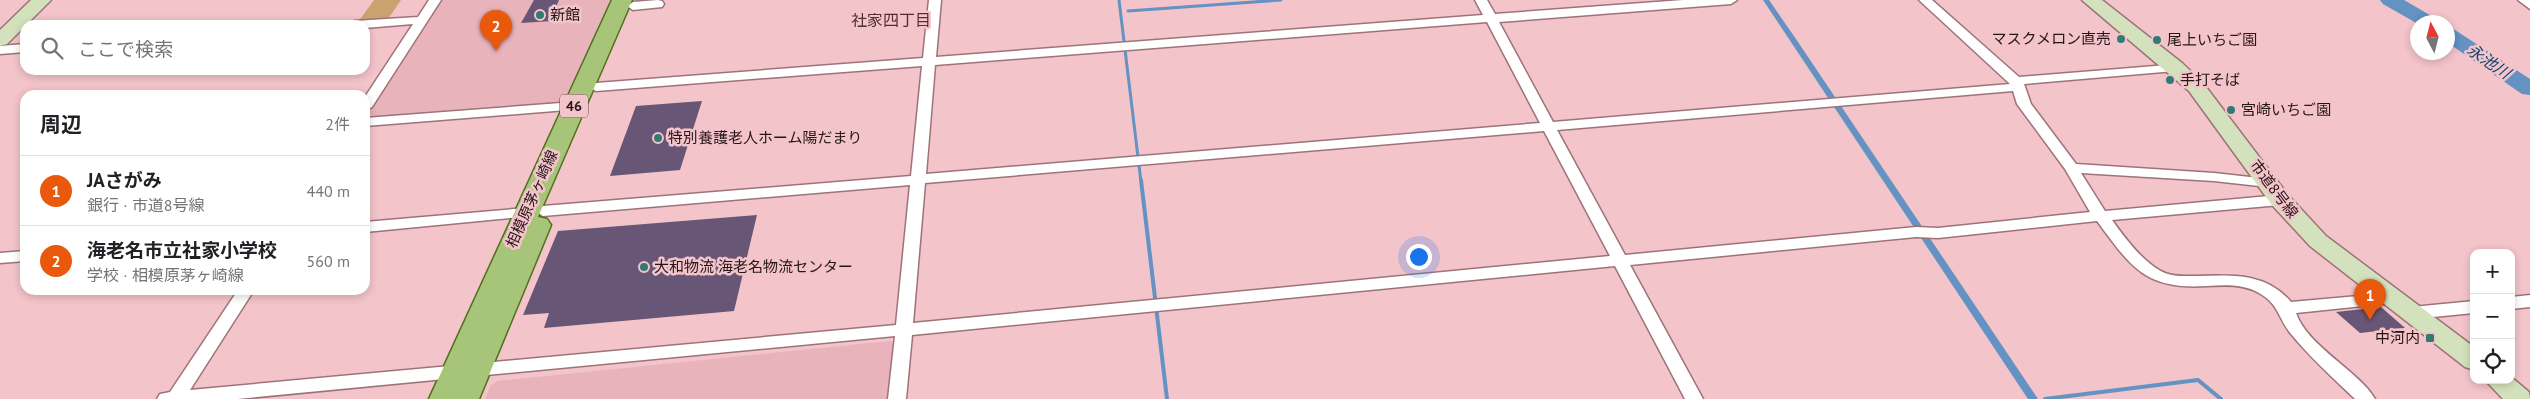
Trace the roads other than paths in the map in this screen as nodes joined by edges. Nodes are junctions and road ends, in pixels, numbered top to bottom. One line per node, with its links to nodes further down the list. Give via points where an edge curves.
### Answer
1 (42, 0): 13 (street)
2 (435, 0): 14 (street)
3 (935, 0): 20 (street)
4 (1481, 0): 12 (street)
5 (1731, 0): 12 (street)
6 (1925, 0): 22 (street)
7 (2091, 0): 21 (street, 市道8号線)
8 (2524, 0): 11 (street)
9 (630, 2): 10 (street); 23 (main road, 相模原茅ヶ崎線 / 46); 25 (main road, 相模原茅ヶ崎線 / 46)
10 (658, 4)
11 (2530, 5)
12 (1490, 18): 20 (street); 27 (street)
13 (21, 20)
14 (422, 20): 16 (street); 24 (street)
15 (20, 21): 17 (street)
16 (370, 24)
17 (0, 40)
18 (20, 48): 19 (street)
19 (0, 50)
20 (931, 61): 23 (street); 29 (street)
21 (2175, 67): 22 (street); 30 (street, 市道8号線, via 2202,95)
22 (2017, 84): 27 (street); 28 (street, via 2024,104)
23 (596, 87): 31 (main road, 相模原茅ヶ崎線 / 46)
24 (370, 98)
25 (574, 106): 26 (street); 31 (main road, 相模原茅ヶ崎線 / 46)
26 (370, 122)
27 (1547, 125): 29 (street); 36 (street)
28 (2072, 168): 30 (street, via 2214,177); 32 (street, via 2075,180)
29 (919, 179): 31 (street); 44 (street)
30 (2274, 192): 32 (street); 38 (street, 市道8号線, via 2318,241)
31 (534, 212): 33 (street); 47 (main road, 相模原茅ヶ崎線 / 46, via 524,262)
32 (2100, 216): 36 (street); 42 (street, via 2154,275 2172,280 2244,281 2264,289)
33 (370, 227)
34 (20, 256): 35 (street)
35 (0, 258)
36 (1621, 260): 44 (street); 50 (street)
37 (243, 295): 48 (street)
38 (2392, 298): 42 (street); 43 (street, 市道8号線)
39 (2530, 301): 40 (street)
40 (2515, 303)
41 (2470, 307): 43 (street)
42 (2287, 308): 51 (street, via 2289,321 2300,334)
43 (2412, 313): 45 (street, 市道8号線)
44 (902, 331): 47 (street); 49 (street)
45 (2470, 358)
46 (2503, 384): 52 (street)
47 (459, 386): 48 (street)
48 (172, 399)
49 (897, 399)
50 (1694, 399)
51 (2366, 399)
52 (2520, 399)

